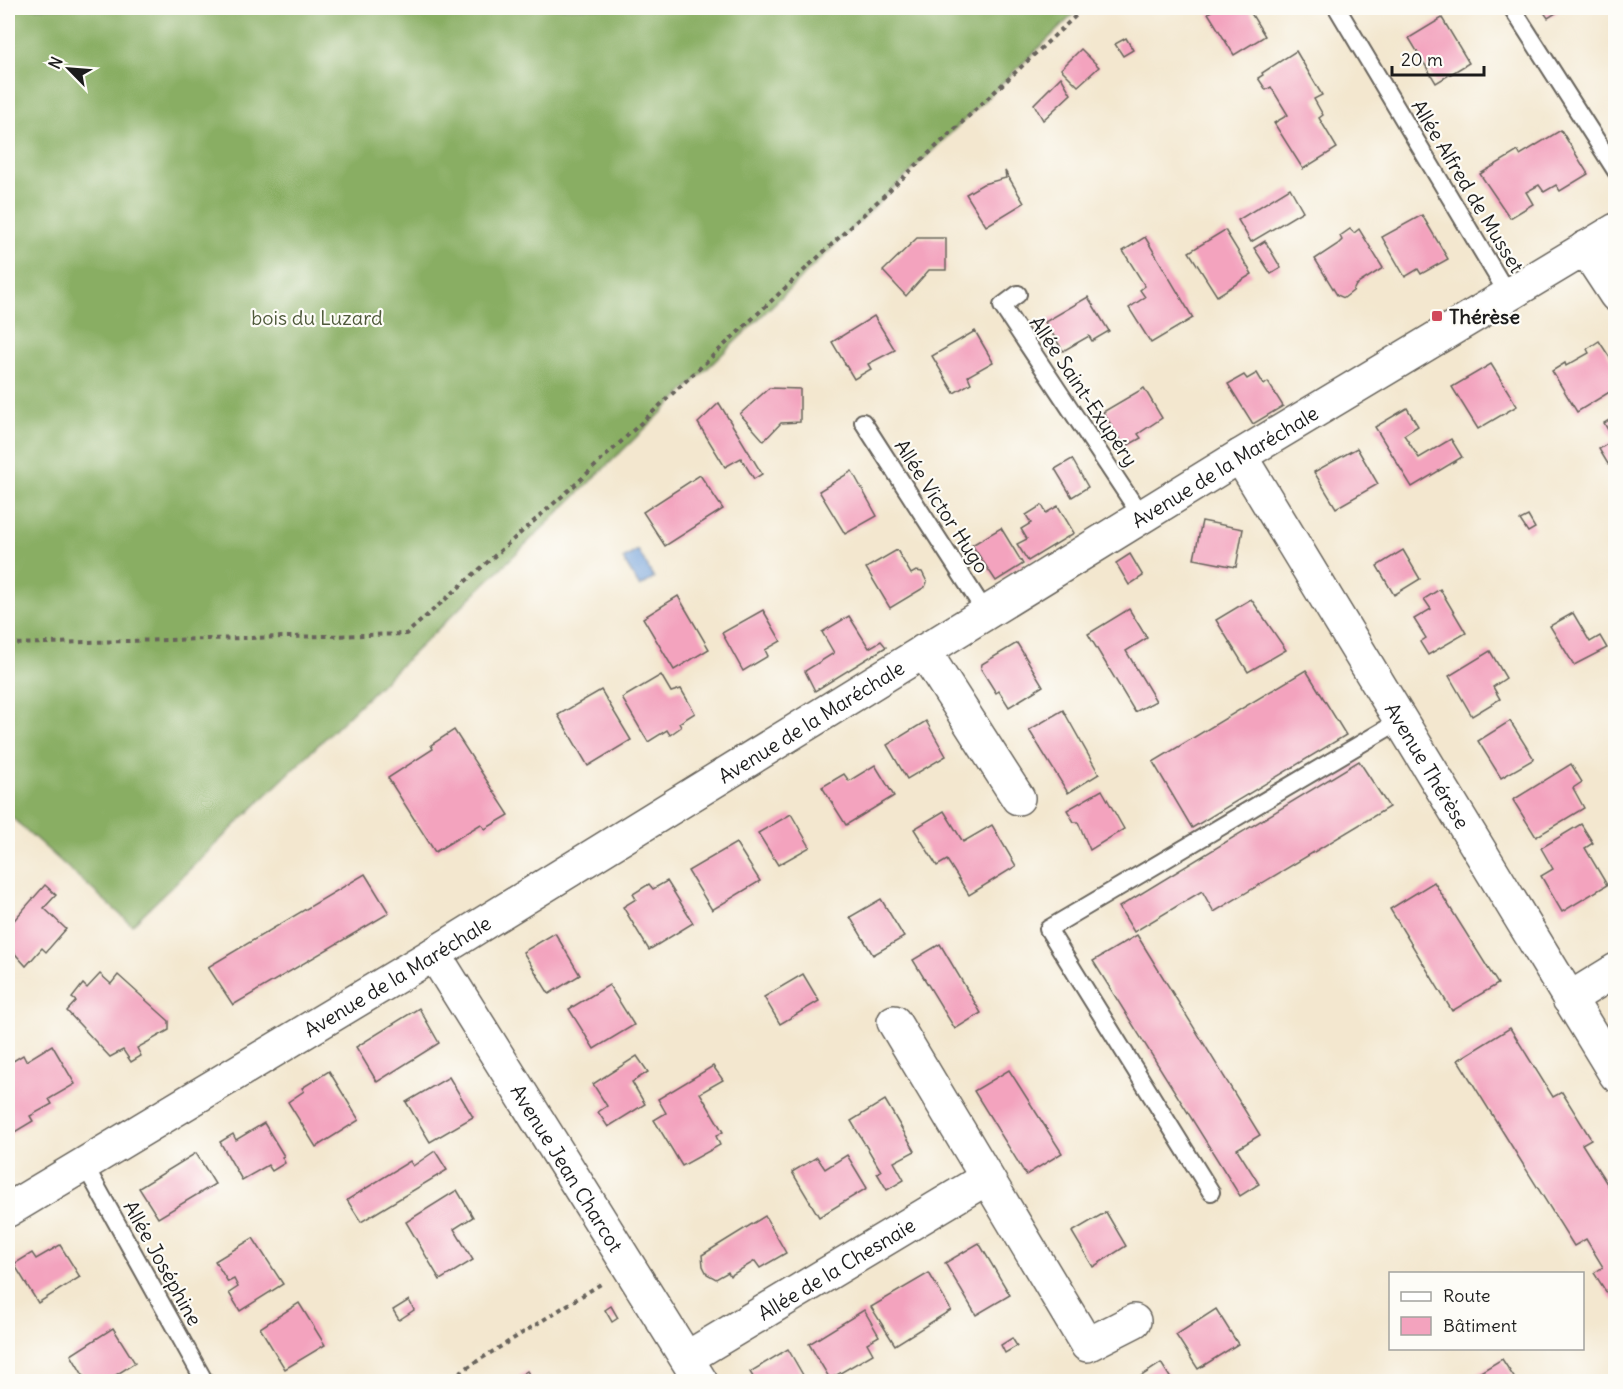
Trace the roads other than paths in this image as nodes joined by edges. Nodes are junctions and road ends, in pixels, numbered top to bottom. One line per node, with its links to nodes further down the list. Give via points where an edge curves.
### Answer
1 (1337, 8): 6 (lane, Allée Alfred de Musset)
2 (1512, 8): 3 (lane)
3 (1616, 171)
4 (1616, 230): 5 (street, Avenue de la Maréchale)
5 (1585, 248): 6 (street, Avenue de la Maréchale); 8 (street)
6 (1507, 293): 10 (street, Avenue de la Maréchale)
7 (1018, 294): 11 (lane, Allée Saint-Exupéry, via 1002,306)
8 (1616, 295)
9 (863, 422): 12 (lane, Allée Victor Hugo)
10 (1240, 456): 11 (street, Avenue de la Maréchale); 14 (street, Avenue Thérèse)
11 (1142, 517): 12 (street, Avenue de la Maréchale)
12 (986, 613): 13 (street, Avenue de la Maréchale)
13 (924, 651): 15 (street); 16 (street, Avenue de la Maréchale)
14 (1401, 720): 18 (street, Avenue Thérèse); 23 (lane, via 1047,929)
15 (1018, 798)
16 (434, 954): 21 (street, Avenue de la Maréchale); 26 (street, Avenue Jean Charcot)
17 (1616, 970): 18 (street)
18 (1569, 999): 20 (street, Avenue Thérèse)
19 (894, 1022): 22 (street)
20 (1616, 1075)
21 (84, 1164): 24 (street, Avenue de la Maréchale); 27 (lane, Allée Joséphine)
22 (985, 1179): 25 (street, via 1087,1345); 26 (street, Allée de la Chesnaie)
23 (1211, 1192)
24 (8, 1210)
25 (1134, 1321)
26 (694, 1370)
27 (205, 1382)

